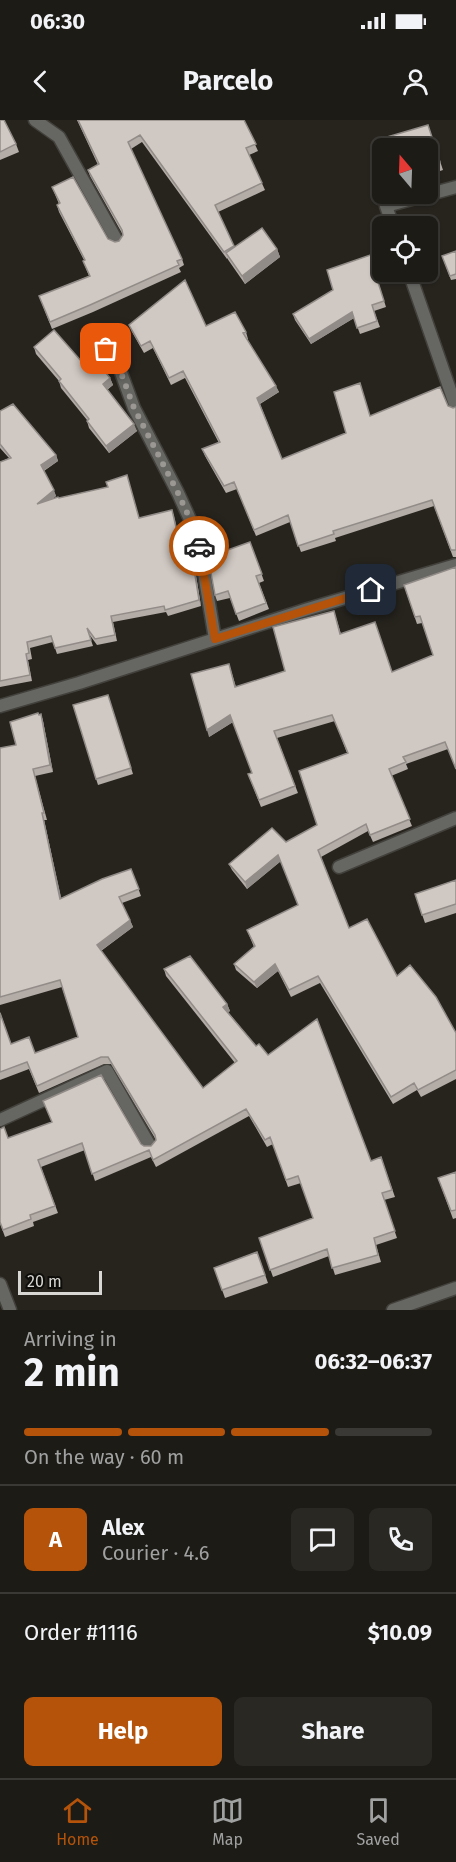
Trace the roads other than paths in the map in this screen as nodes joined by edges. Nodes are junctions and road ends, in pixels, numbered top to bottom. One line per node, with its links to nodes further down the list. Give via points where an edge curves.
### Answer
1 (35, 120): 4 (street, via 59,137)
2 (456, 187): 3 (street, via 386,206)
3 (390, 216)
4 (117, 241)
5 (412, 282): 7 (street)
6 (96, 338): 9 (street, via 116,359 134,408 198,537)
7 (456, 407)
8 (456, 565): 9 (street)
9 (215, 639): 10 (street)
10 (0, 706)
11 (456, 818): 12 (street)
12 (339, 867)
13 (0, 1120): 14 (street, via 107,1071)
14 (150, 1146)
15 (0, 1284): 17 (street)
16 (456, 1288): 18 (street)
17 (10, 1310)
18 (393, 1310)

